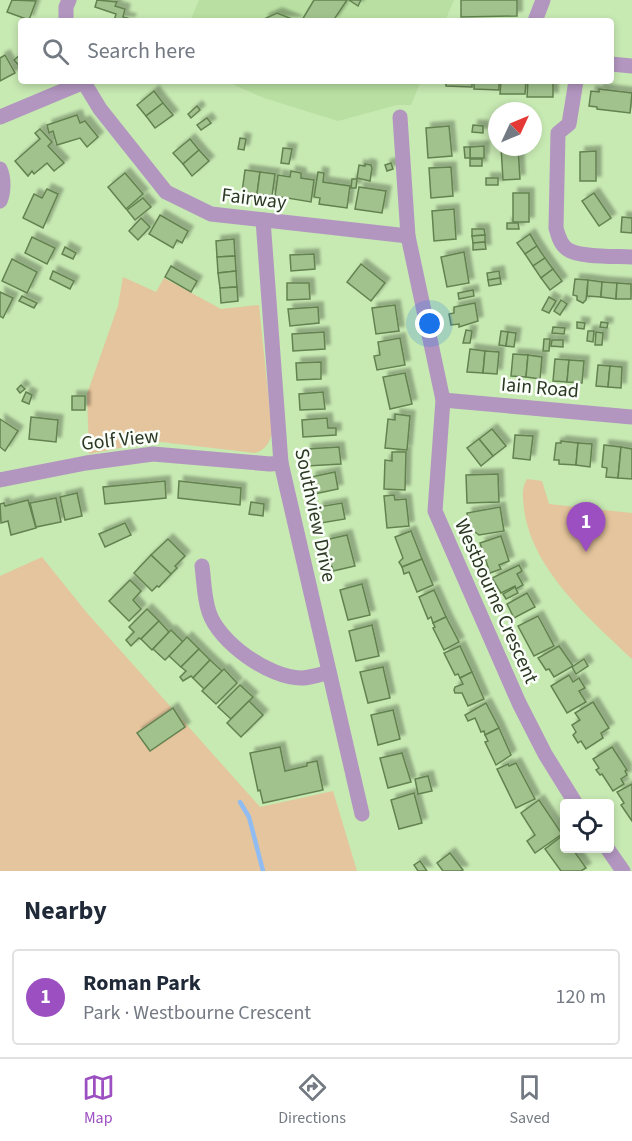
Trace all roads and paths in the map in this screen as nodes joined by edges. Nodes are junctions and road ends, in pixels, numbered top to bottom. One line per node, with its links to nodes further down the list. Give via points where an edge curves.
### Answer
1 (69, 0): 3 (street)
2 (543, 0): 4 (street)
3 (66, 18)
4 (536, 18)
5 (614, 64): 6 (street)
6 (632, 66)
7 (79, 84): 10 (street)
8 (85, 84): 14 (street, Fairway, via 100,109 166,192 211,214)
9 (576, 84): 16 (street, via 569,124 558,133 559,239 576,254)
10 (0, 117)
11 (400, 117): 15 (street, Westbourne Crescent)
12 (0, 169): 13 (street)
13 (0, 201)
14 (263, 220): 15 (street, Fairway); 19 (street, Southview Drive)
15 (408, 236): 17 (street, Westbourne Crescent)
16 (632, 257)
17 (443, 400): 18 (street, Iain Road); 23 (street, Westbourne Crescent, via 435,512 519,704)
18 (632, 417)
19 (281, 463): 20 (street, Golf View, via 153,454); 22 (street, Southview Drive)
20 (0, 480)
21 (202, 566): 22 (street, via 209,614 240,652 275,673 302,678)
22 (329, 673): 24 (street, Southview Drive)
23 (573, 799)
24 (362, 814)
25 (610, 853): 26 (street)
26 (623, 871)

